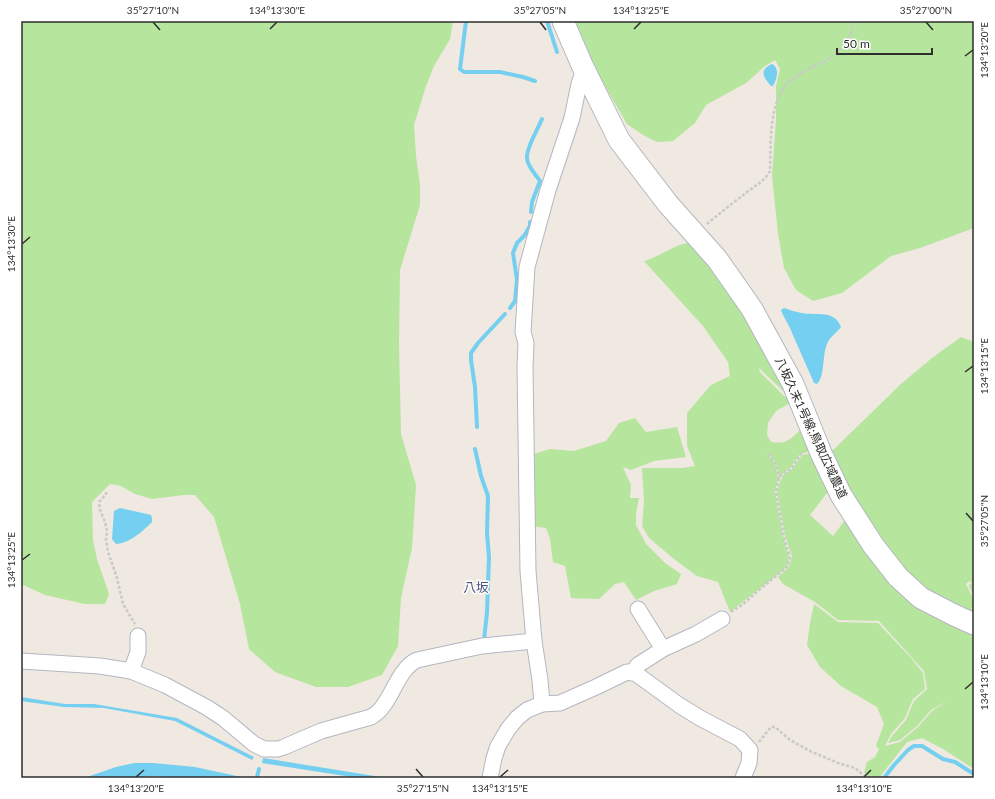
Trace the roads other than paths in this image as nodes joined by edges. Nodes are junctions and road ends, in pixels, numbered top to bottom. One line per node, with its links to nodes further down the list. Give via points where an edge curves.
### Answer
1 (563, 21): 2 (street, 八坂久末1号線;鳥取広域農道)
2 (584, 70): 5 (street, 八坂久末1号線;鳥取広域農道, via 619,140 668,204 717,259 752,309 793,384 841,495 873,545 898,577 921,598); 7 (street, via 527,267 523,332 526,343 528,571)
3 (638, 610): 8 (street)
4 (722, 619): 8 (street)
5 (974, 624)
6 (138, 636): 10 (street, via 138,652)
7 (534, 641): 10 (street, via 482,646 417,660 406,668 384,706 371,717 321,731 278,749 264,749 254,744 206,707 165,685); 12 (street)
8 (663, 649): 11 (street, via 638,665)
9 (21, 661): 10 (street, via 100,666)
10 (131, 671)
11 (632, 673): 12 (street, via 627,672 560,703); 14 (street, via 679,706 740,738 750,750)
12 (542, 704): 13 (street, via 527,710 508,729 498,746)
13 (490, 778)
14 (744, 778)

